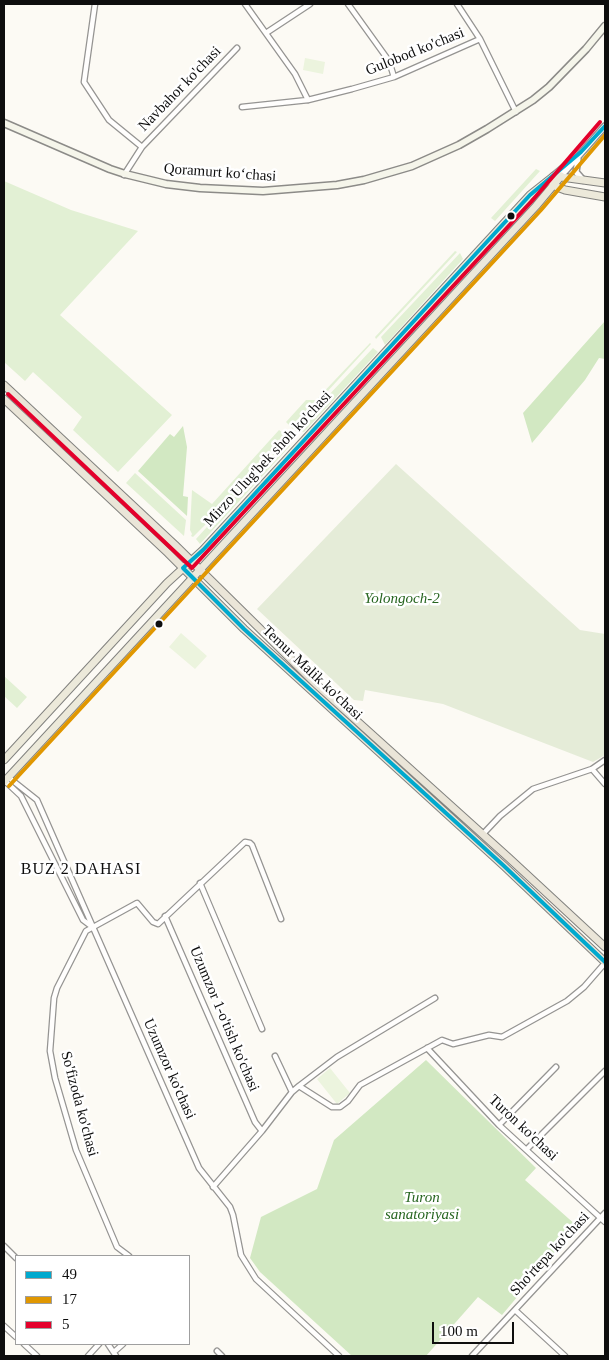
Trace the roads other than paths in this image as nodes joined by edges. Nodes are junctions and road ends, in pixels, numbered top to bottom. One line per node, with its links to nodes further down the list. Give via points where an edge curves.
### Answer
1 (95, 4): 17 (street, via 84,82 109,120)
2 (245, 4): 8 (street)
3 (310, 4): 8 (street)
4 (348, 4): 11 (street, via 389,61)
5 (457, 4): 9 (street)
6 (605, 26): 14 (main road, Qoramurt koʻchasi, via 549,87)
7 (605, 30): 14 (main road, Qoramurt koʻchasi, via 551,89)
8 (266, 33): 12 (street, via 295,74)
9 (480, 39): 11 (street, Gulobod ko'chasi); 14 (street)
10 (237, 48): 17 (street, Navbahor ko'chasi)
11 (394, 77): 12 (street, Gulobod ko'chasi)
12 (308, 100): 13 (street, Gulobod ko'chasi)
13 (242, 107)
14 (516, 113): 19 (main road, Qoramurt koʻchasi, via 430,162 396,174 337,187 247,193 171,187)
15 (4, 125): 19 (main road, Qoramurt koʻchasi, via 94,166)
16 (605, 126): 18 (street)
17 (142, 147): 19 (street, Navbahor ko'chasi)
18 (582, 152): 20 (street); 21 (street, via 575,168); 24 (street)
19 (124, 175)
20 (562, 176): 21 (main road); 24 (main road)
21 (583, 180): 22 (main road)
22 (605, 183)
23 (543, 184): 24 (main road, Mirzo Ulug'bek shoh ko'chasi); 24 (main road); 28 (main road, Mirzo Ulug'bek shoh ko'chasi)
24 (553, 186): 25 (main road); 29 (main road, Mirzo Ulug'bek shoh ko'chasi)
25 (605, 197)
26 (4, 385): 30 (highway, Temur Malik ko'chasi)
27 (4, 399): 31 (highway, Temur Malik ko'chasi)
28 (263, 485): 29 (main road); 30 (main road, Mirzo Ulug'bek shoh ko'chasi)
29 (271, 492): 32 (main road, Mirzo Ulug'bek shoh ko'chasi)
30 (191, 561): 31 (main road, Mirzo Ulug'bek shoh ko'chasi); 32 (highway, Temur Malik ko'chasi)
31 (183, 568): 33 (highway, Temur Malik ko'chasi); 34 (main road, Mirzo Ulug'bek shoh ko'chasi)
32 (199, 569): 33 (main road, Mirzo Ulug'bek shoh ko'chasi); 43 (highway, Temur Malik ko'chasi, via 317,685)
33 (192, 577): 35 (main road, Mirzo Ulug'bek shoh ko'chasi); 49 (highway, Temur Malik ko'chasi, via 318,698)
34 (84, 673): 35 (main road); 36 (main road, Mirzo Ulug'bek shoh ko'chasi)
35 (94, 683): 37 (main road, Mirzo Ulug'bek shoh ko'chasi)
36 (44, 716): 37 (main road); 38 (main road, Mirzo Ulug'bek shoh ko'chasi)
37 (55, 726): 41 (main road, Mirzo Ulug'bek shoh ko'chasi)
38 (4, 760)
39 (605, 760): 40 (street)
40 (592, 769): 42 (street); 43 (street, via 533,789)
41 (5, 780): 47 (street, Uzumzor ko'chasi, via 21,796 83,920); 47 (street, Uzumzor ko'chasi, via 37,800)
42 (605, 784)
43 (483, 834): 48 (highway, Temur Malik ko'chasi)
44 (200, 883): 45 (street); 46 (street, via 244,842 249,842); 51 (street)
45 (165, 916): 47 (street, via 155,924 137,904); 59 (street, Uzumzor 1-o'tish ko'chasi, via 254,1122)
46 (281, 919)
47 (93, 927): 61 (street, Uzumzor ko'chasi, via 199,1168); 65 (street, So'fizoda ko'chasi, via 86,931 57,988 50,1051 76,1150 118,1246)
48 (605, 947)
49 (605, 962): 52 (street, via 584,987 567,1000 502,1036 489,1035 453,1044 442,1040)
50 (435, 998): 56 (street, via 337,1057)
51 (262, 1029)
52 (427, 1048): 56 (street, via 360,1085 340,1107 332,1107); 58 (street, Turon ko'chasi)
53 (275, 1056): 57 (street)
54 (556, 1067): 58 (street)
55 (605, 1072): 60 (street)
56 (298, 1086): 57 (street)
57 (292, 1092): 59 (street)
58 (499, 1125): 60 (street, Turon ko'chasi)
59 (262, 1131): 61 (street)
60 (527, 1149): 63 (street, Turon ko'chasi)
61 (213, 1187): 76 (street, Uzumzor ko'chasi, via 233,1215 241,1255 256,1279)
62 (605, 1214): 63 (street, Sho'rtepa ko'chasi)
63 (603, 1220): 67 (street, Sho'rtepa ko'chasi)
64 (4, 1246): 66 (street)
65 (127, 1255)
66 (15, 1257)
67 (515, 1310): 77 (street, Sho'rtepa ko'chasi); 78 (street)
68 (4, 1326): 69 (street)
69 (15, 1336)
70 (25, 1345): 73 (street)
71 (98, 1345): 74 (street)
72 (217, 1351): 75 (street)
73 (37, 1356)
74 (88, 1356)
75 (222, 1356)
76 (338, 1356)
77 (472, 1356)
78 (565, 1356)

